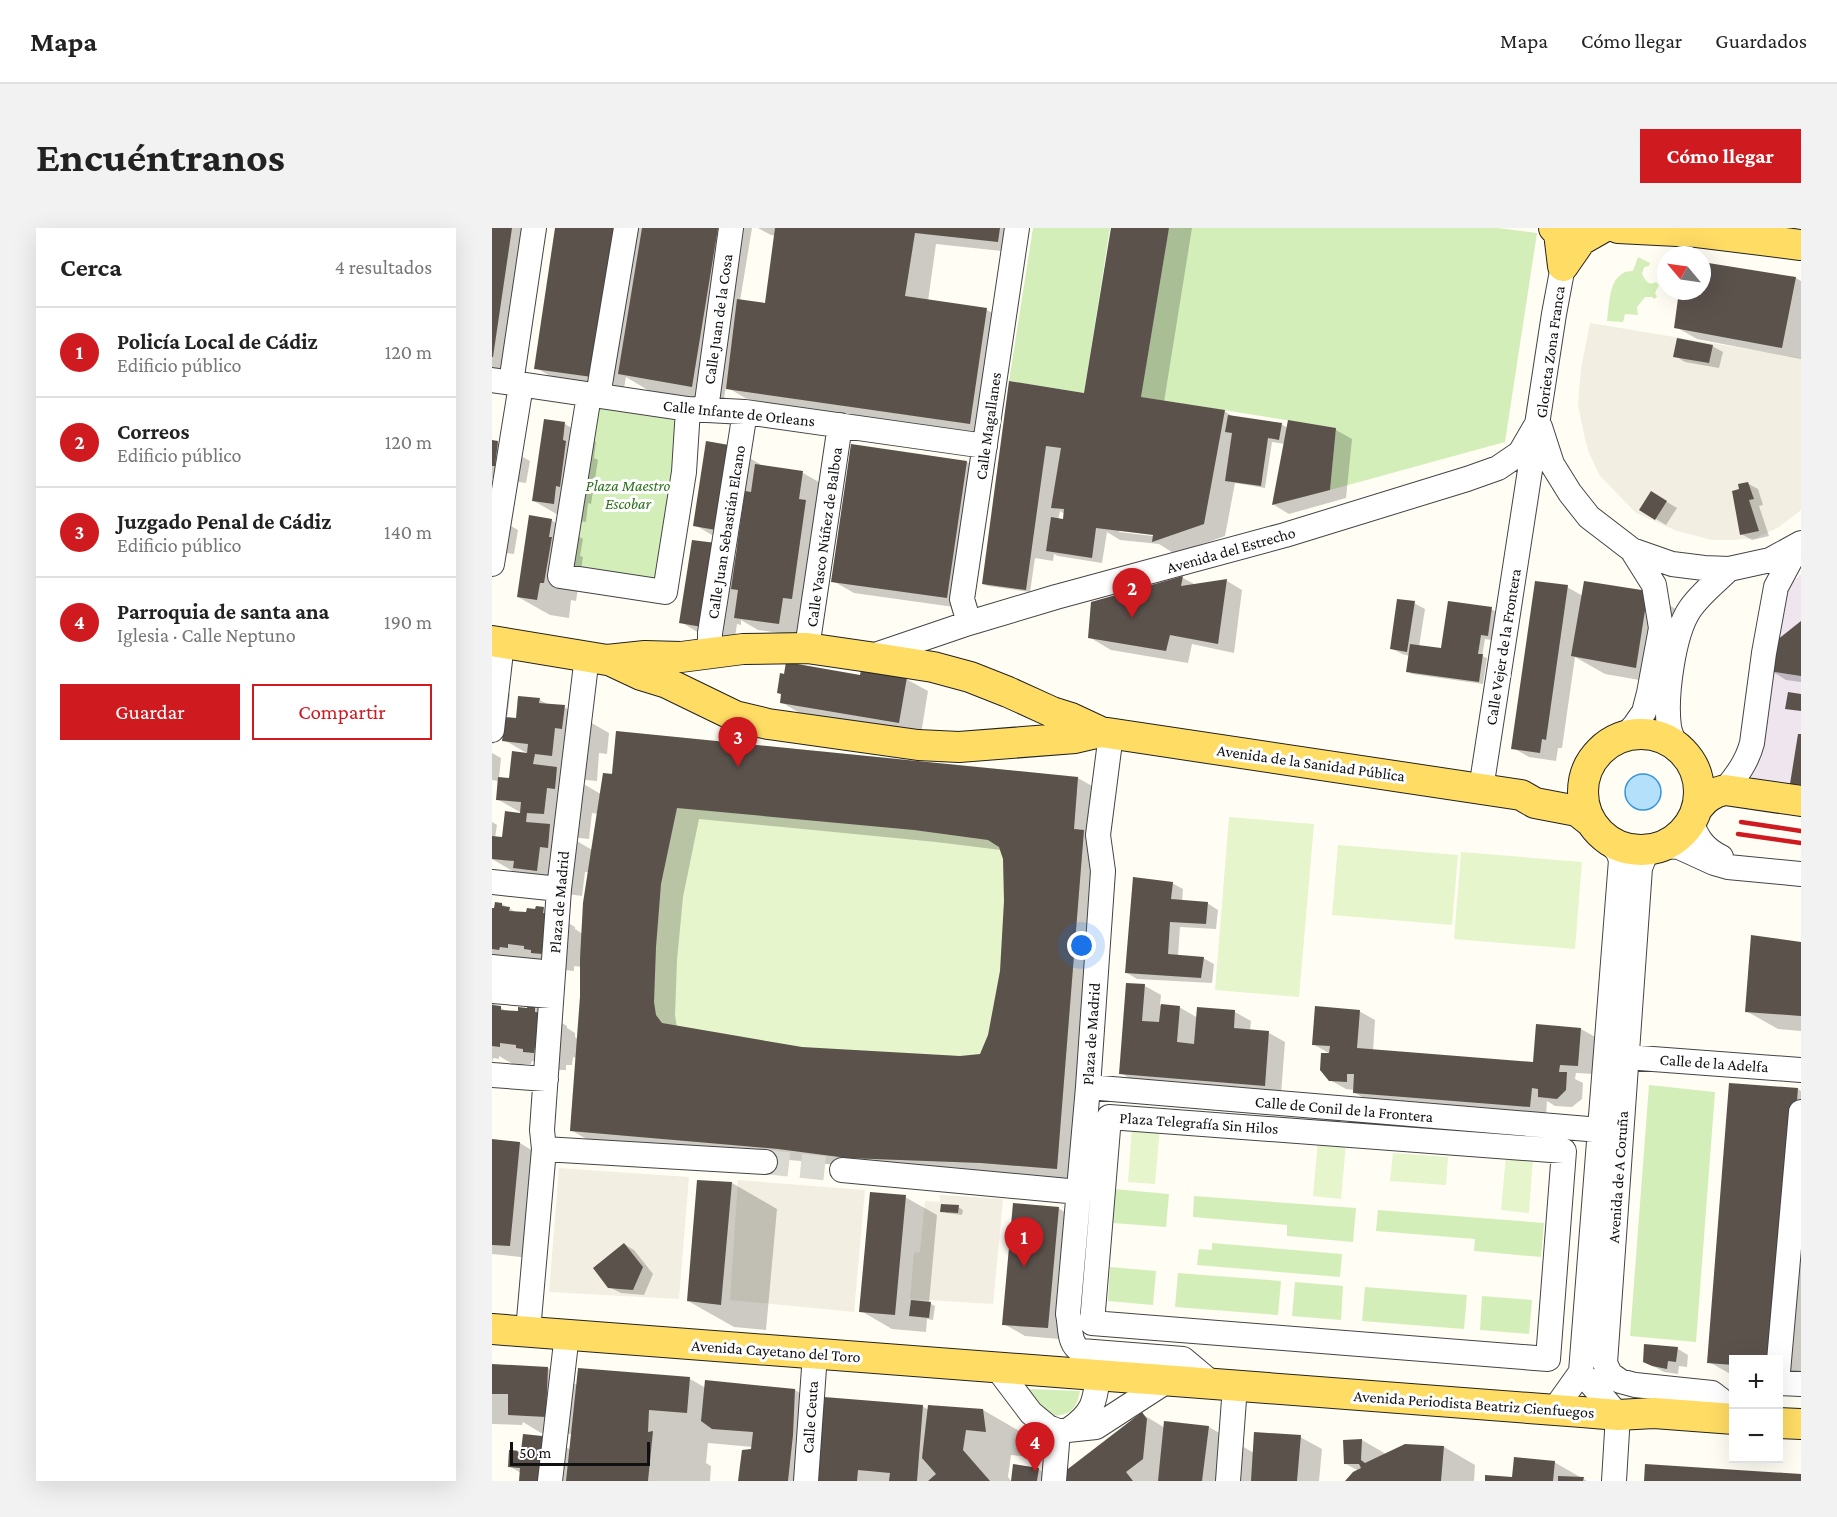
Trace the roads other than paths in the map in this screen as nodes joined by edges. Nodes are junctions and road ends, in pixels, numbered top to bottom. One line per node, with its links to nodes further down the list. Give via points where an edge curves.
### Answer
1 (534, 228): 11 (street)
2 (626, 228): 12 (street)
3 (731, 228): 13 (street, Calle Juan de la Cosa)
4 (1017, 228): 17 (street, Calle Magallanes)
5 (1554, 228): 10 (main road, via 1560,233)
6 (1602, 228): 10 (main road, via 1581,240)
7 (1618, 228): 8 (main road)
8 (1689, 230): 9 (main road)
9 (1801, 245)
10 (1563, 266): 15 (street, Glorieta Zona Franca)
11 (508, 382): 12 (street, Calle Infante de Orleans); 22 (street)
12 (594, 395): 13 (street, Calle Infante de Orleans); 13 (street, via 561,576 665,592)
13 (697, 409): 14 (street, Calle Infante de Orleans)
14 (745, 412): 16 (street, Calle Infante de Orleans); 27 (street, Calle Juan Sebastián Elcano)
15 (1538, 422): 18 (street, Glorieta Zona Franca, via 1552,464); 19 (street, Calle Vejer de la Frontera); 24 (street, Avenida del Estrecho, via 1520,453 1478,476 1262,542)
16 (840, 425): 17 (street, Calle Infante de Orleans); 26 (street, Calle Vasco Núñez de Balboa)
17 (985, 446): 24 (street, Calle Magallanes, via 962,599)
18 (1570, 493): 19 (street, via 1557,483 1547,483 1535,487); 21 (street, Glorieta Zona Franca, via 1589,517)
19 (1525, 504): 38 (street, Calle Vejer de la Frontera)
20 (1799, 544): 23 (street, Glorieta Zona Franca, via 1770,560); 39 (street, via 1776,587 1748,757)
21 (1632, 550): 23 (street, Glorieta Zona Franca, via 1672,564); 34 (street, via 1654,585 1661,628 1644,712)
22 (492, 564)
23 (1729, 568): 36 (street, via 1690,608 1680,631 1669,687 1668,714)
24 (969, 623): 28 (street, Avenida del Estrecho)
25 (497, 642): 29 (main road, Avenida de la Sanidad Pública); 32 (street)
26 (807, 648): 27 (main road, Avenida de la Sanidad Pública); 28 (main road, Avenida de la Sanidad Pública)
27 (710, 653): 29 (main road, Avenida de la Sanidad Pública); 31 (main road, via 702,678)
28 (869, 657): 30 (main road, Avenida de la Sanidad Pública, via 933,667)
29 (597, 658): 31 (main road, Avenida de la Sanidad Pública, via 667,683); 48 (street, Plaza de Madrid)
30 (1008, 692): 33 (main road, Avenida de la Sanidad Pública); 35 (main road, via 1013,719)
31 (706, 703): 35 (main road, Avenida de la Sanidad Pública, via 735,716 768,724 918,745)
32 (492, 730)
33 (1106, 733): 35 (main road, Avenida de la Sanidad Pública); 38 (main road, Avenida de la Sanidad Pública); 56 (street, Plaza de Madrid, via 1098,835 1103,871)
34 (1625, 736): 36 (main road, via 1647,733); 37 (main road, via 1599,750)
35 (1001, 743)
36 (1675, 745): 42 (main road, via 1690,759 1699,783)
37 (1586, 772): 40 (main road, Avenida de la Sanidad Pública, via 1560,786 1537,786); 43 (main road, via 1585,810)
38 (1481, 789): 40 (main road, Avenida de la Sanidad Pública)
39 (1725, 790): 41 (main road); 42 (main road, via 1704,800)
40 (1521, 795): 43 (main road, Avenida de la Sanidad Pública, via 1535,803 1576,811)
41 (1801, 801)
42 (1694, 815): 44 (main road, via 1684,831); 45 (street, via 1696,833 1703,845)
43 (1600, 831): 44 (main road, via 1628,849); 58 (street, Avenida de A Coruña, via 1621,860)
44 (1656, 847): 45 (street, via 1679,847 1728,867); 52 (street, Avenida de A Coruña, via 1640,868)
45 (1739, 867): 46 (street)
46 (1801, 874)
47 (492, 882): 48 (street)
48 (559, 889): 50 (street, Plaza de Madrid)
49 (492, 967): 50 (street)
50 (552, 985): 51 (street); 55 (street, Plaza de Madrid)
51 (492, 991)
52 (1626, 1057): 53 (street, Calle de la Adelfa); 78 (street, Avenida de A Coruña, via 1605,1363 1610,1374 1620,1381 1712,1393)
53 (1801, 1070)
54 (492, 1075): 55 (street)
55 (546, 1079): 59 (street, Plaza de Madrid)
56 (1088, 1087): 58 (street, Calle de Conil de la Frontera); 62 (street, Plaza de Madrid)
57 (1801, 1112): 68 (street)
58 (1600, 1130): 71 (street, Avenida de A Coruña)
59 (544, 1149): 60 (street); 65 (street, Plaza de Madrid)
60 (765, 1162)
61 (842, 1170): 62 (street)
62 (1079, 1192): 63 (street, Plaza de Madrid)
63 (1068, 1314): 72 (street, Plaza de Madrid); 77 (street, Plaza de Madrid, via 1071,1340 1081,1351 1183,1359)
64 (492, 1329): 65 (main road, Avenida Cayetano del Toro)
65 (528, 1331): 66 (main road, Avenida Cayetano del Toro)
66 (567, 1335): 67 (main road, Avenida Cayetano del Toro); 85 (street)
67 (815, 1353): 70 (main road, Avenida Cayetano del Toro); 86 (street, Calle Ceuta)
68 (1780, 1355)
69 (1548, 1359): 69 (street, Plaza Telegrafía Sin Hilos, via 1092,1323 1109,1117 1564,1151)
70 (997, 1368): 72 (main road, Avenida Cayetano del Toro); 84 (street, via 1031,1413 1048,1427)
71 (1581, 1372): 79 (street); 80 (street)
72 (1060, 1373): 73 (main road, Avenida Periodista Beatriz Cienfuegos)
73 (1098, 1376): 74 (main road, Avenida Periodista Beatriz Cienfuegos); 84 (street, via 1095,1402 1084,1419)
74 (1167, 1381): 77 (main road, Avenida Periodista Beatriz Cienfuegos); 84 (street, via 1096,1427)
75 (1783, 1383): 76 (street)
76 (1801, 1384)
77 (1224, 1385): 79 (main road, Avenida Periodista Beatriz Cienfuegos); 88 (street)
78 (1733, 1409)
79 (1554, 1410): 80 (main road, Avenida Periodista Beatriz Cienfuegos)
80 (1618, 1415): 81 (main road, Avenida Periodista Beatriz Cienfuegos, via 1654,1413); 89 (street)
81 (1729, 1419)
82 (1783, 1423): 83 (main road)
83 (1801, 1424)
84 (1064, 1430): 87 (street)
85 (550, 1481)
86 (806, 1481)
87 (1054, 1481)
88 (1228, 1481)
89 (1614, 1481)

